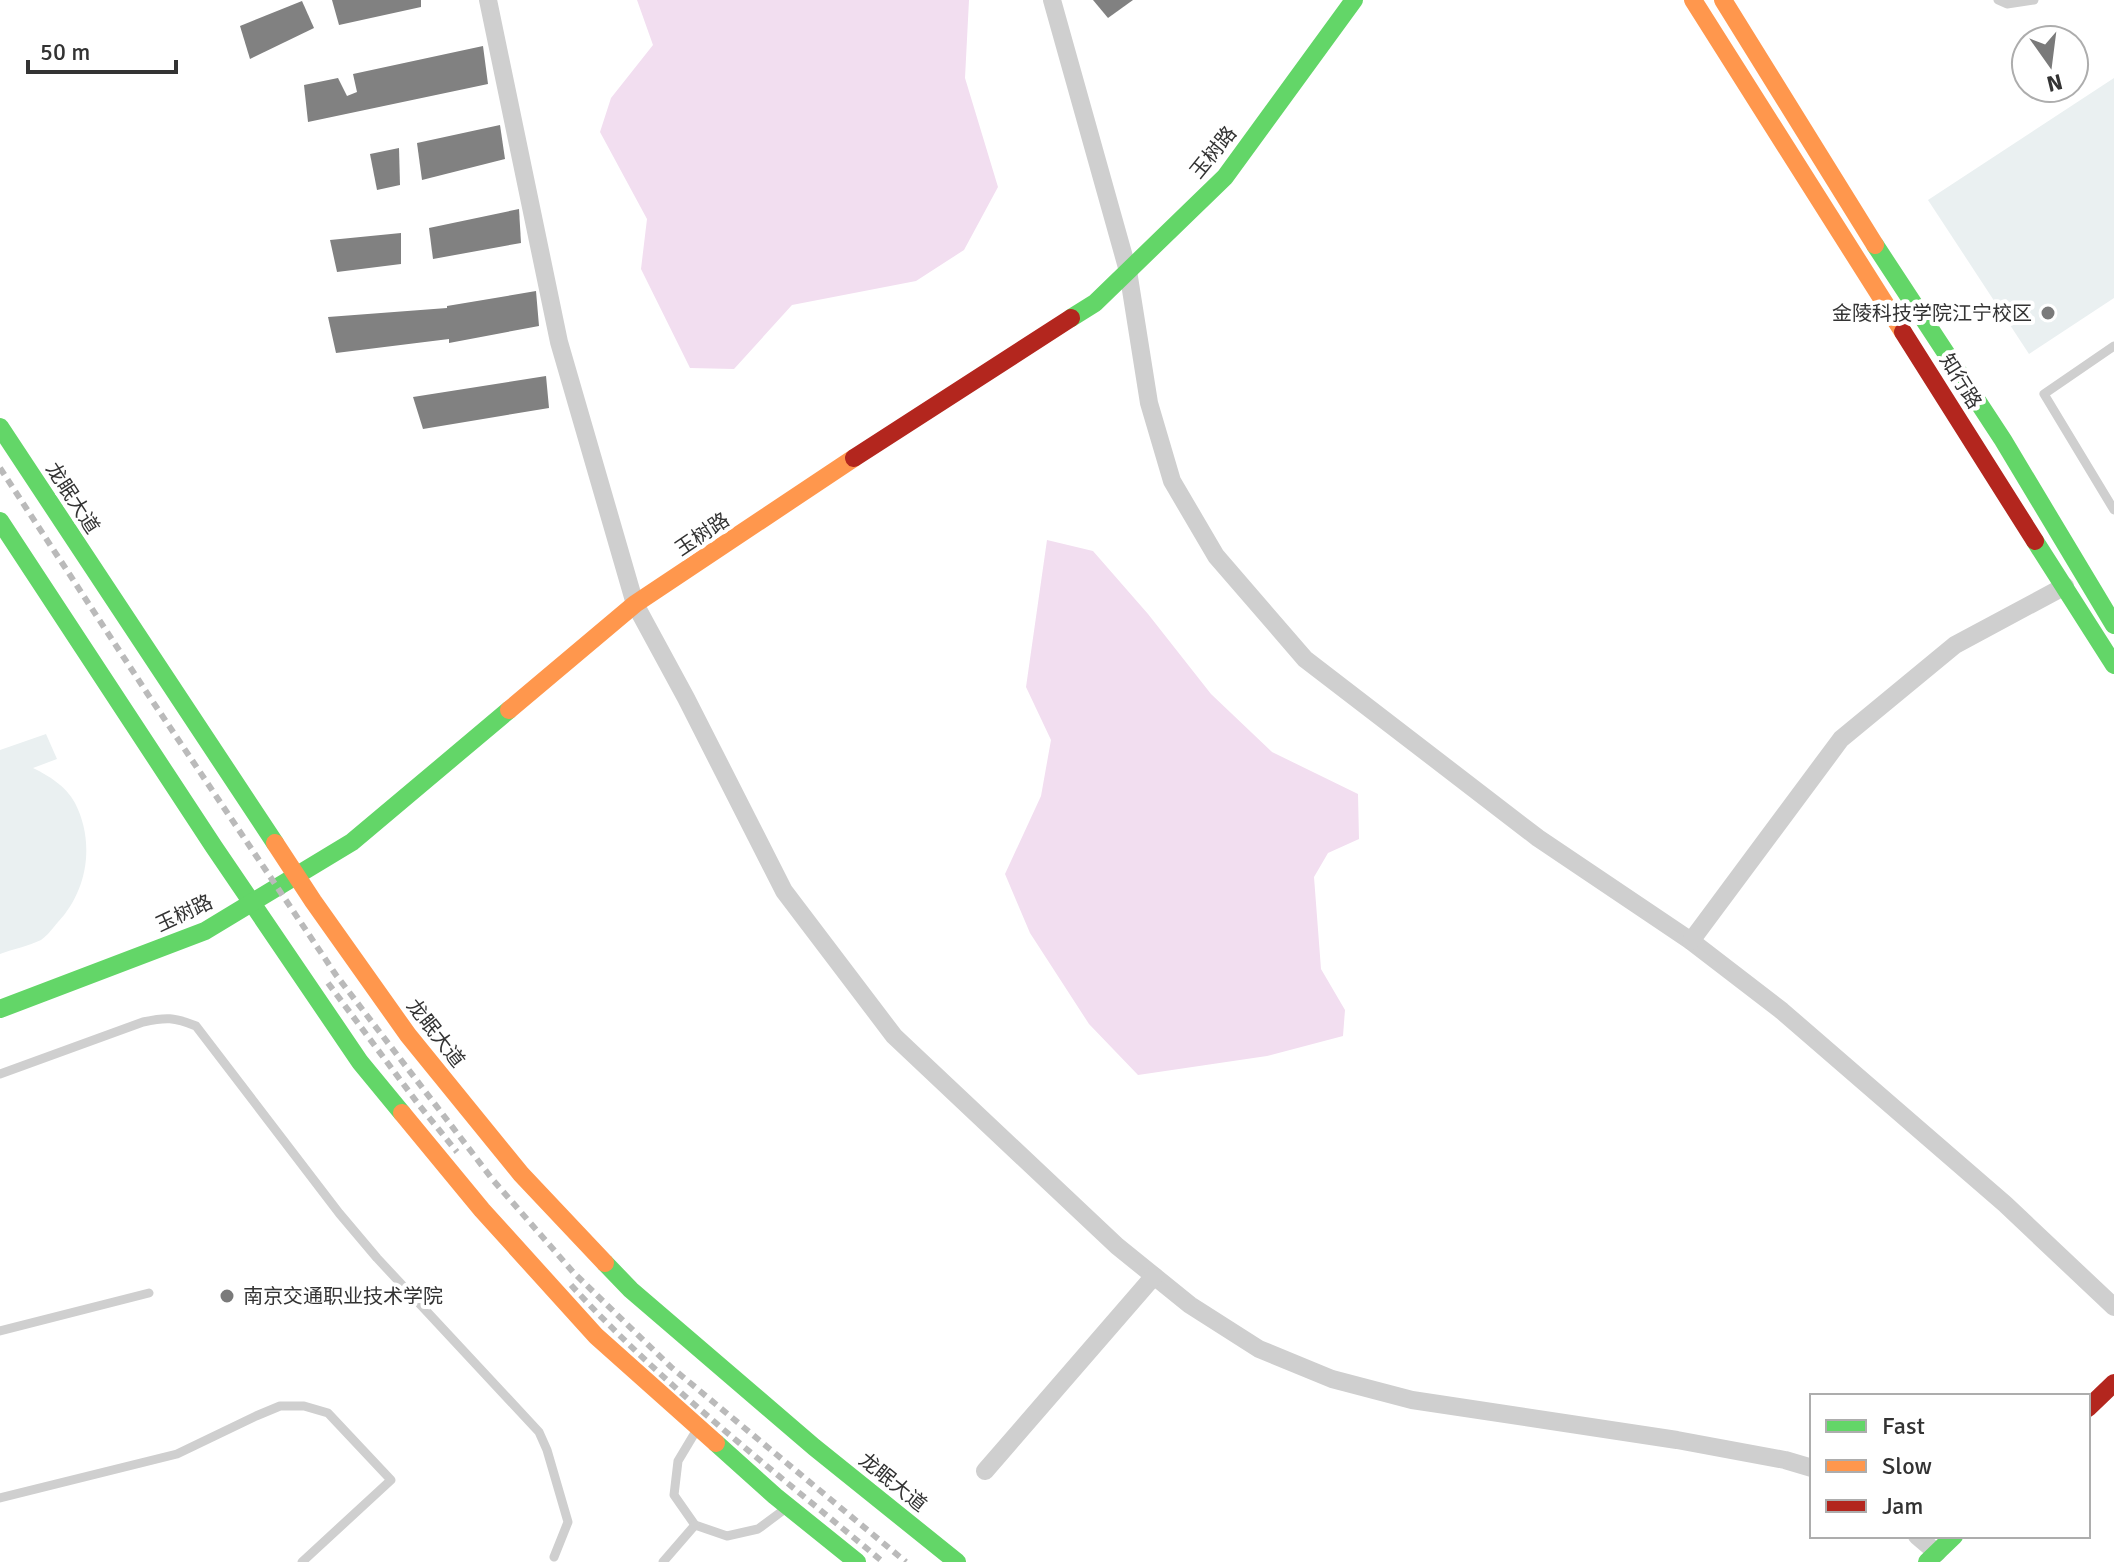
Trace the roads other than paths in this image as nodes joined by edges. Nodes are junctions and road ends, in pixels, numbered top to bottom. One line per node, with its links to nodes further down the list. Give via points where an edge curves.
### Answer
1 (488, 0): 14 (street, via 559,342)
2 (1052, 0): 8 (street)
3 (1354, 0): 8 (street, 玉树路, via 1225,177)
4 (1693, 0): 13 (street, 知行路)
5 (1723, 0): 15 (street, 知行路, via 2003,440)
6 (1998, 0): 7 (lane)
7 (2034, 0)
8 (1128, 271): 14 (street, 玉树路, via 1095,303); 19 (street, via 1149,403 1172,481 1216,556 1305,659 1538,838)
9 (2114, 346): 11 (lane, via 2044,394)
10 (0, 427): 17 (street, 龙眠大道)
11 (2114, 510)
12 (0, 521): 18 (street)
13 (2065, 586): 16 (street, 知行路); 19 (street, via 1955,645 1841,739)
14 (635, 604): 17 (street, 玉树路, via 352,842); 22 (street, via 784,891 894,1036)
15 (2114, 625)
16 (2114, 665)
17 (296, 876): 18 (street, 玉树路); 41 (street, 龙眠大道, via 427,1059 521,1174 631,1290)
18 (251, 903): 20 (street, 玉树路, via 205,931); 28 (street, via 360,1062 482,1210 596,1336)
19 (1691, 941): 24 (street, via 1782,1011 2005,1204)
20 (0, 1009)
21 (0, 1074): 37 (lane, via 143,1022 178,1018 196,1026 377,1258 539,1432 568,1522)
22 (1154, 1276): 29 (street, via 1259,1349 1332,1379 1412,1400 1677,1440); 30 (street)
23 (149, 1293): 25 (lane)
24 (2114, 1307)
25 (0, 1331)
26 (2114, 1383): 27 (street)
27 (2090, 1406)
28 (697, 1428): 32 (street); 33 (lane, via 678,1461 674,1495)
29 (1810, 1467)
30 (985, 1471)
31 (0, 1498): 38 (lane, via 177,1454 280,1406 304,1406 328,1413 391,1480)
32 (788, 1507): 33 (lane, via 758,1529 727,1536); 40 (street)
33 (695, 1525): 39 (lane)
34 (1918, 1538): 36 (street)
35 (1952, 1538): 36 (street)
36 (1932, 1558)
37 (554, 1560)
38 (302, 1562)
39 (663, 1562)
40 (857, 1562)
41 (957, 1562)

